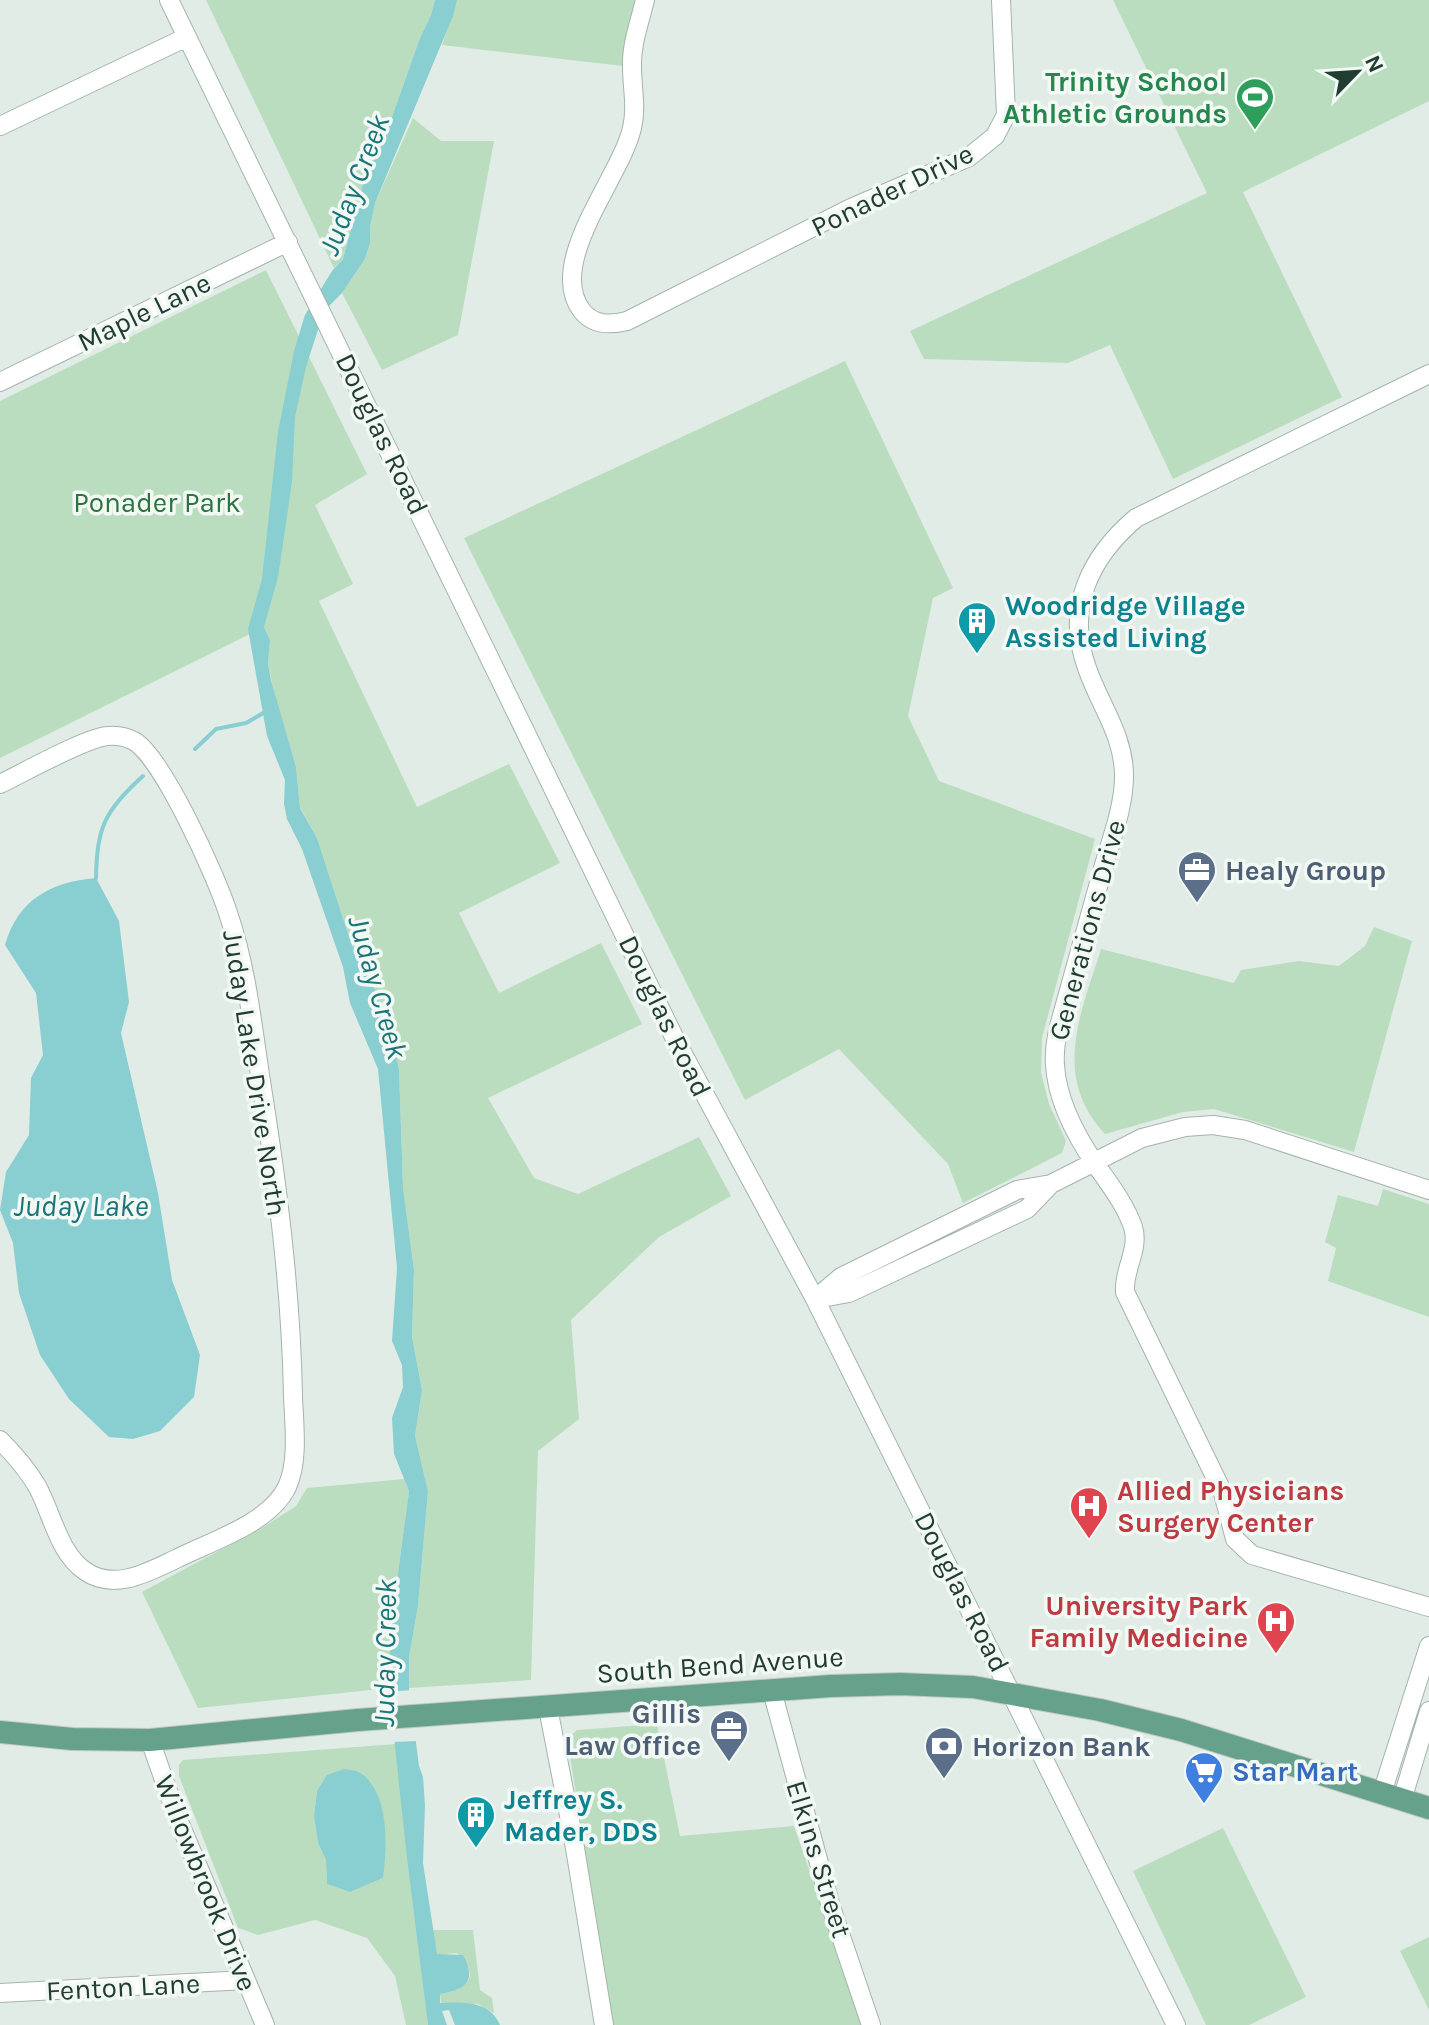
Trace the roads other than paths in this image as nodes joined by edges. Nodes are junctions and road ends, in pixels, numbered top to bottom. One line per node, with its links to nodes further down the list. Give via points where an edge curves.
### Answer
1 (169, 0): 4 (street, Douglas Road)
2 (645, 0): 3 (street, Ponader Drive, via 632,67 633,126 584,229 574,265 580,308 603,324 627,321 851,208 969,157 995,136 1006,115)
3 (1001, 0)
4 (187, 37): 5 (street); 6 (street, Douglas Road)
5 (0, 126)
6 (288, 242): 8 (street, Maple Lane); 12 (street, Douglas Road, via 676,1041)
7 (1429, 374): 10 (street, Generations Drive, via 1136,518 1094,564 1081,609 1081,648 1115,727 1124,780 1058,1030 1055,1065 1064,1107)
8 (0, 382)
9 (0, 784): 13 (street, Juday Lake Drive North, via 103,737 123,737 139,745 159,769 228,913 245,979 267,1117 288,1295 293,1411 292,1470 269,1511 151,1571 121,1580 94,1576 78,1565 37,1487)
10 (1094, 1163): 11 (street, via 1152,1135 1213,1125 1245,1130); 12 (street, via 1051,1184 1027,1209 925,1246 849,1293); 14 (street, Generations Drive, via 1133,1228 1125,1292 1223,1493 1241,1547 1252,1555)
11 (1429, 1190)
12 (815, 1299): 17 (street, Douglas Road)
13 (3, 1449)
14 (1429, 1607)
15 (1429, 1646): 22 (street)
16 (772, 1691): 17 (main road, South Bend Avenue, via 876,1684); 18 (main road, South Bend Avenue); 28 (street, Elkins Street, via 831,1907)
17 (1013, 1693): 22 (main road, South Bend Avenue, via 1181,1730); 29 (street, Douglas Road)
18 (548, 1708): 21 (main road, South Bend Avenue); 27 (street)
19 (1429, 1711): 22 (street)
20 (0, 1732): 21 (main road, South Bend Avenue)
21 (150, 1740): 24 (street, Willowbrook Drive)
22 (1392, 1796): 23 (main road, South Bend Avenue)
23 (1429, 1808)
24 (246, 1980): 25 (street, Fenton Lane); 26 (street, Willowbrook Drive)
25 (0, 1993)
26 (265, 2025)
27 (604, 2025)
28 (871, 2025)
29 (1176, 2025)

